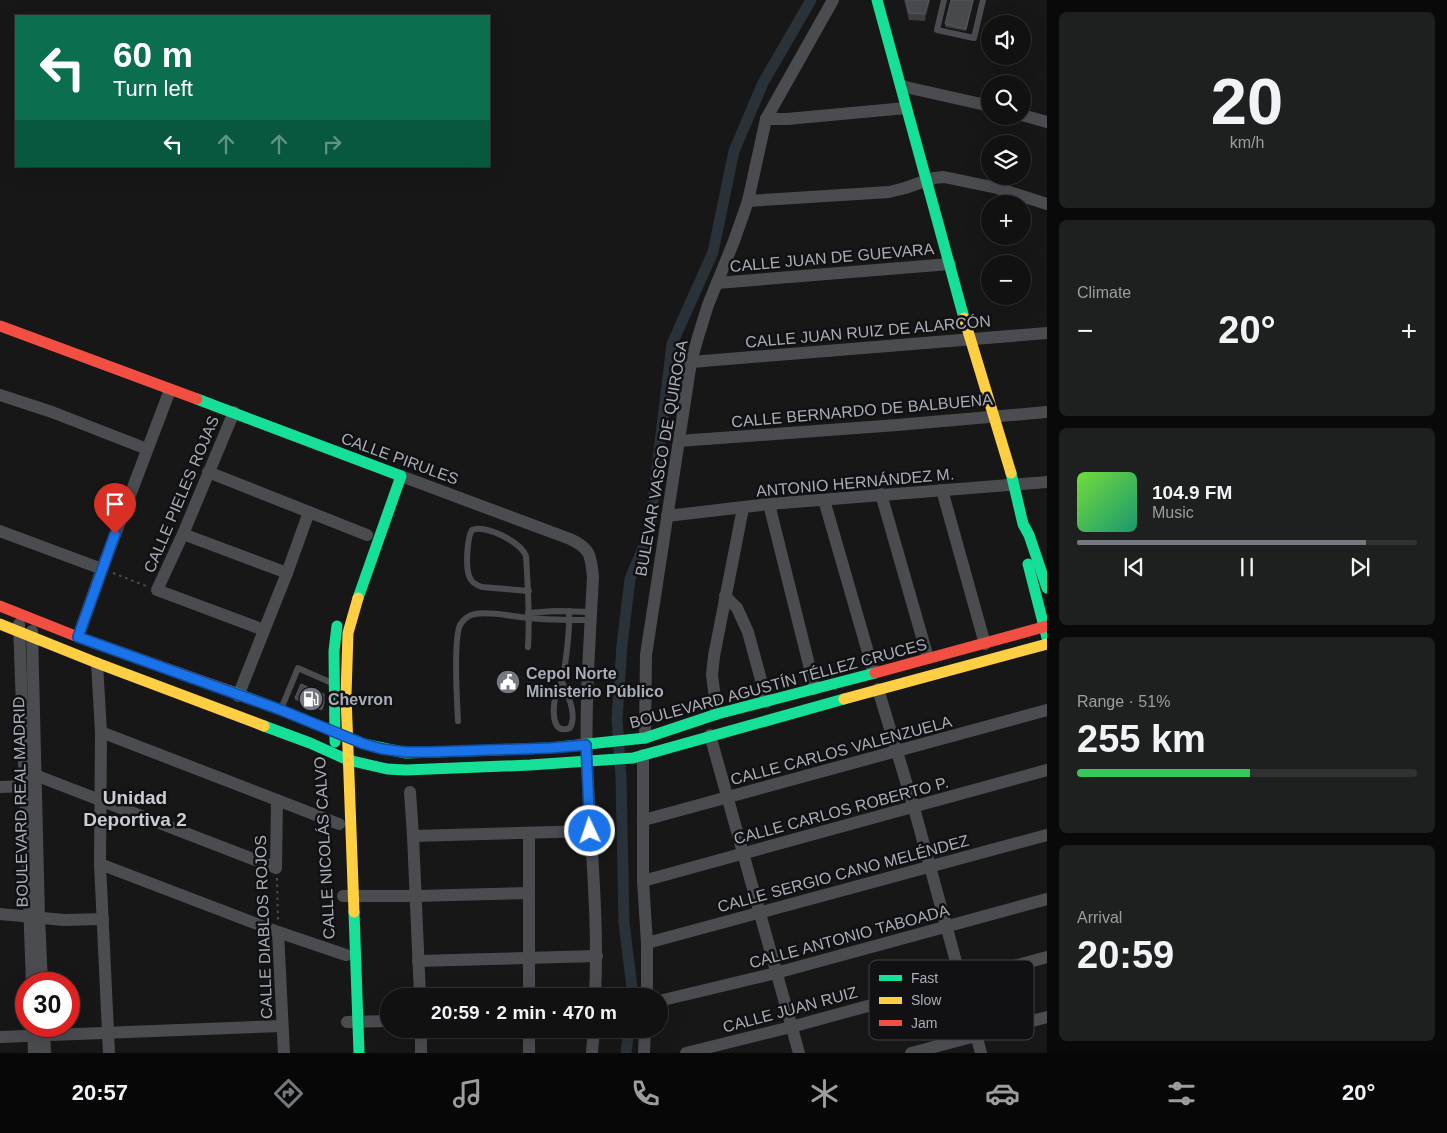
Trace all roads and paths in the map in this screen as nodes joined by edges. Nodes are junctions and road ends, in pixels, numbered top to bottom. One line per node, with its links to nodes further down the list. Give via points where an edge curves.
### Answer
1 (834, 0): 9 (street, BULEVAR VASCO DE QUIROGA)
2 (877, 0): 5 (street)
3 (944, 0): 4 (lane, via 937,30 974,38)
4 (983, 0)
5 (901, 86): 6 (street); 7 (street)
6 (981, 104)
7 (906, 108): 9 (street); 11 (street)
8 (1031, 118): 10 (street)
9 (766, 119): 12 (street, BULEVAR VASCO DE QUIROGA)
10 (1047, 122)
11 (927, 182): 12 (street, via 889,192); 13 (street, via 934,178 954,178); 14 (street)
12 (748, 201): 15 (street, BULEVAR VASCO DE QUIROGA)
13 (1047, 204)
14 (950, 264): 15 (street, CALLE JUAN DE GUEVARA); 18 (street)
15 (717, 283): 19 (street, BULEVAR VASCO DE QUIROGA)
16 (0, 326): 20 (street, CALLE PIRULES)
17 (1047, 333): 18 (street, CALLE JUAN RUIZ DE ALARCÓN)
18 (970, 338): 19 (street, CALLE JUAN RUIZ DE ALARCÓN); 24 (street)
19 (691, 362): 25 (street, BULEVAR VASCO DE QUIROGA)
20 (170, 390): 22 (street, CALLE PIRULES); 26 (street)
21 (0, 395): 26 (street)
22 (234, 412): 27 (street, CALLE PIELES ROJAS); 28 (street, CALLE PIRULES)
23 (1047, 412): 24 (street, CALLE BERNARDO DE BALBUENA)
24 (994, 416): 25 (street, CALLE BERNARDO DE BALBUENA); 30 (street)
25 (679, 441): 37 (street, BULEVAR VASCO DE QUIROGA)
26 (147, 449): 42 (street)
27 (208, 472): 36 (street); 40 (street, CALLE PIELES ROJAS)
28 (392, 476): 53 (street, CALLE PIRULES, via 579,543 590,553 592,561); 82 (street, CALLE NICOLÁS CALVO, via 348,633)
29 (1047, 482): 30 (street, ANTONIO HERNÁNDEZ M.)
30 (1014, 484): 31 (street, ANTONIO HERNÁNDEZ M.); 38 (street)
31 (942, 490): 32 (street, ANTONIO HERNÁNDEZ M.); 63 (street)
32 (881, 494): 33 (street, ANTONIO HERNÁNDEZ M.); 66 (street)
33 (824, 500): 34 (street, ANTONIO HERNÁNDEZ M.); 68 (street)
34 (769, 504): 35 (street, ANTONIO HERNÁNDEZ M.); 71 (street)
35 (743, 508): 37 (street, ANTONIO HERNÁNDEZ M.); 47 (street)
36 (309, 512): 41 (street); 43 (street)
37 (667, 516): 83 (street, BULEVAR VASCO DE QUIROGA, via 646,655)
38 (1023, 524): 44 (street); 57 (street, via 1023,540)
39 (0, 531): 42 (street)
40 (183, 534): 43 (street); 45 (street, CALLE PIELES ROJAS)
41 (367, 535)
42 (102, 569): 45 (path); 61 (street)
43 (287, 573): 58 (street)
44 (1047, 588)
45 (157, 590): 58 (street)
46 (529, 590): 46 (lane, via 526,556 521,547 482,528 472,530 468,572 475,585); 52 (lane)
47 (724, 596): 74 (street, via 737,608 748,632); 77 (street, via 712,675)
48 (0, 606): 51 (street, BOULEVARD AGUSTÍN TÉLLEZ CRUCES)
49 (341, 610): 70 (street, CALLE NICOLÁS CALVO, via 334,651)
50 (569, 611): 52 (lane); 53 (lane); 55 (lane)
51 (19, 614): 54 (street, BOULEVARD AGUSTÍN TÉLLEZ CRUCES); 59 (street, BOULEVARD REAL MADRID)
52 (530, 615): 55 (lane); 65 (lane); 78 (lane, via 475,614 461,623 457,654)
53 (591, 616): 55 (lane); 84 (street, CALLE PIRULES)
54 (32, 619): 60 (street, BOULEVARD REAL MADRID); 61 (street, BOULEVARD AGUSTÍN TÉLLEZ CRUCES)
55 (570, 620): 69 (lane)
56 (0, 624): 59 (street, BOULEVARD AGUSTÍN TÉLLEZ CRUCES)
57 (1045, 626): 62 (street); 63 (street, BOULEVARD AGUSTÍN TÉLLEZ CRUCES)
58 (264, 630): 73 (street)
59 (19, 632): 60 (street, BOULEVARD AGUSTÍN TÉLLEZ CRUCES); 92 (street, BOULEVARD REAL MADRID)
60 (32, 637): 67 (street, BOULEVARD AGUSTÍN TÉLLEZ CRUCES); 91 (street, BOULEVARD REAL MADRID)
61 (78, 637): 73 (street, BOULEVARD AGUSTÍN TÉLLEZ CRUCES)
62 (1047, 639)
63 (985, 644): 66 (street, BOULEVARD AGUSTÍN TÉLLEZ CRUCES)
64 (1047, 644): 72 (street, BOULEVARD AGUSTÍN TÉLLEZ CRUCES)
65 (528, 647)
66 (928, 658): 68 (street, BOULEVARD AGUSTÍN TÉLLEZ CRUCES)
67 (97, 663): 79 (street); 87 (street, BOULEVARD AGUSTÍN TÉLLEZ CRUCES, via 310,743)
68 (874, 673): 71 (street, BOULEVARD AGUSTÍN TÉLLEZ CRUCES)
69 (562, 682): 69 (lane, via 556,693 553,712 556,725 565,730 573,722)
70 (334, 684): 75 (lane, via 298,668); 80 (street, CALLE NICOLÁS CALVO)
71 (815, 689): 74 (street, BOULEVARD AGUSTÍN TÉLLEZ CRUCES)
72 (878, 689): 81 (street, BOULEVARD AGUSTÍN TÉLLEZ CRUCES); 85 (street)
73 (238, 696): 75 (street, BOULEVARD AGUSTÍN TÉLLEZ CRUCES)
74 (767, 702): 77 (street, BOULEVARD AGUSTÍN TÉLLEZ CRUCES)
75 (281, 710): 80 (street, BOULEVARD AGUSTÍN TÉLLEZ CRUCES)
76 (1047, 710): 85 (street, CALLE CARLOS VALENZUELA)
77 (717, 714): 83 (street, BOULEVARD AGUSTÍN TÉLLEZ CRUCES)
78 (458, 721)
79 (101, 732): 96 (street); 97 (street)
80 (335, 733): 82 (street, BOULEVARD AGUSTÍN TÉLLEZ CRUCES); 87 (street, CALLE NICOLÁS CALVO)
81 (710, 735): 86 (street, BOULEVARD AGUSTÍN TÉLLEZ CRUCES); 95 (street)
82 (348, 738): 84 (street, BOULEVARD AGUSTÍN TÉLLEZ CRUCES, via 382,749 406,752); 88 (street, CALLE NICOLÁS CALVO)
83 (645, 738): 84 (street, BOULEVARD AGUSTÍN TÉLLEZ CRUCES)
84 (586, 745): 89 (street, CALLE PIRULES)
85 (898, 752): 95 (street, CALLE CARLOS VALENZUELA); 98 (street)
86 (638, 757): 89 (street, BOULEVARD AGUSTÍN TÉLLEZ CRUCES); 99 (street)
87 (336, 759): 88 (street, BOULEVARD AGUSTÍN TÉLLEZ CRUCES)
88 (348, 760): 89 (street, BOULEVARD AGUSTÍN TÉLLEZ CRUCES, via 406,770); 112 (street, CALLE NICOLÁS CALVO)
89 (587, 762): 101 (street, CALLE PIRULES)
90 (1047, 770): 98 (street, CALLE CARLOS ROBERTO P.)
91 (35, 775): 96 (street); 117 (street, BOULEVARD REAL MADRID)
92 (25, 786): 93 (street); 117 (street, BOULEVARD REAL MADRID)
93 (0, 787)
94 (410, 792): 104 (street)
95 (726, 798): 99 (street, CALLE CARLOS VALENZUELA); 105 (street)
96 (101, 800): 107 (street); 109 (street)
97 (277, 800): 100 (street); 109 (street, CALLE DIABLOS ROJOS)
98 (914, 808): 105 (street, CALLE CARLOS ROBERTO P.); 108 (street)
99 (644, 820): 110 (street)
100 (339, 823)
101 (590, 831): 102 (street); 123 (street, CALLE PIRULES)
102 (529, 833): 104 (street); 111 (street)
103 (1047, 835): 108 (street, CALLE SERGIO CANO MELÉNDEZ)
104 (413, 836): 113 (street)
105 (744, 854): 110 (street, CALLE CARLOS ROBERTO P.); 115 (street)
106 (341, 860): 112 (street, CALLE NICOLÁS CALVO)
107 (100, 864): 118 (street); 120 (street)
108 (930, 866): 115 (street, CALLE SERGIO CANO MELÉNDEZ); 119 (street)
109 (276, 868): 120 (path, CALLE DIABLOS ROJOS)
110 (643, 881): 121 (street)
111 (529, 893): 113 (street); 124 (street)
112 (348, 896): 113 (street); 122 (street, CALLE NICOLÁS CALVO); 140 (street, CALLE NICOLÁS CALVO)
113 (416, 896): 128 (street)
114 (1047, 899): 119 (street, CALLE ANTONIO TABOADA)
115 (759, 913): 121 (street, CALLE SERGIO CANO MELÉNDEZ); 131 (street)
116 (0, 914): 117 (street)
117 (34, 916): 118 (street); 129 (street, BOULEVARD REAL MADRID); 130 (street, BOULEVARD REAL MADRID)
118 (103, 919): 145 (street)
119 (947, 926): 126 (street); 131 (street, CALLE ANTONIO TABOADA)
120 (278, 932): 122 (street); 142 (street, CALLE DIABLOS ROJOS)
121 (647, 944): 135 (street)
122 (346, 955): 140 (street, CALLE NICOLÁS CALVO)
123 (597, 956): 124 (street); 134 (street, CALLE PIRULES)
124 (529, 957): 128 (street); 133 (street)
125 (1047, 957): 127 (street, CALLE JUAN RUIZ)
126 (957, 960)
127 (1034, 960)
128 (418, 961): 132 (street)
129 (32, 972)
130 (41, 972)
131 (776, 973): 136 (street, CALLE ANTONIO TABOADA); 143 (street)
132 (420, 988)
133 (529, 988)
134 (596, 988)
135 (647, 988)
136 (668, 1000)
137 (869, 1005): 143 (street, CALLE JUAN RUIZ)
138 (1047, 1017): 139 (street)
139 (1034, 1020)
140 (352, 1021): 141 (street); 160 (street, CALLE NICOLÁS CALVO); 161 (street, CALLE NICOLÁS CALVO)
141 (380, 1021)
142 (282, 1026): 145 (street); 159 (street, CALLE DIABLOS ROJOS)
143 (791, 1027): 166 (street, CALLE JUAN RUIZ); 167 (street)
144 (80, 1032): 145 (street)
145 (107, 1033): 158 (street)
146 (15, 1035): 147 (street)
147 (0, 1037)
148 (38, 1037): 156 (street)
149 (41, 1037): 157 (street)
150 (421, 1038): 162 (street)
151 (529, 1038): 163 (street)
152 (593, 1038): 164 (street)
153 (645, 1038): 165 (street)
154 (958, 1040): 168 (street)
155 (977, 1040): 169 (street)
156 (34, 1053)
157 (46, 1053)
158 (109, 1053)
159 (284, 1053)
160 (348, 1053)
161 (359, 1053)
162 (422, 1053)
163 (529, 1053)
164 (592, 1053)
165 (644, 1053)
166 (686, 1053)
167 (799, 1053)
168 (911, 1053)
169 (981, 1053)

